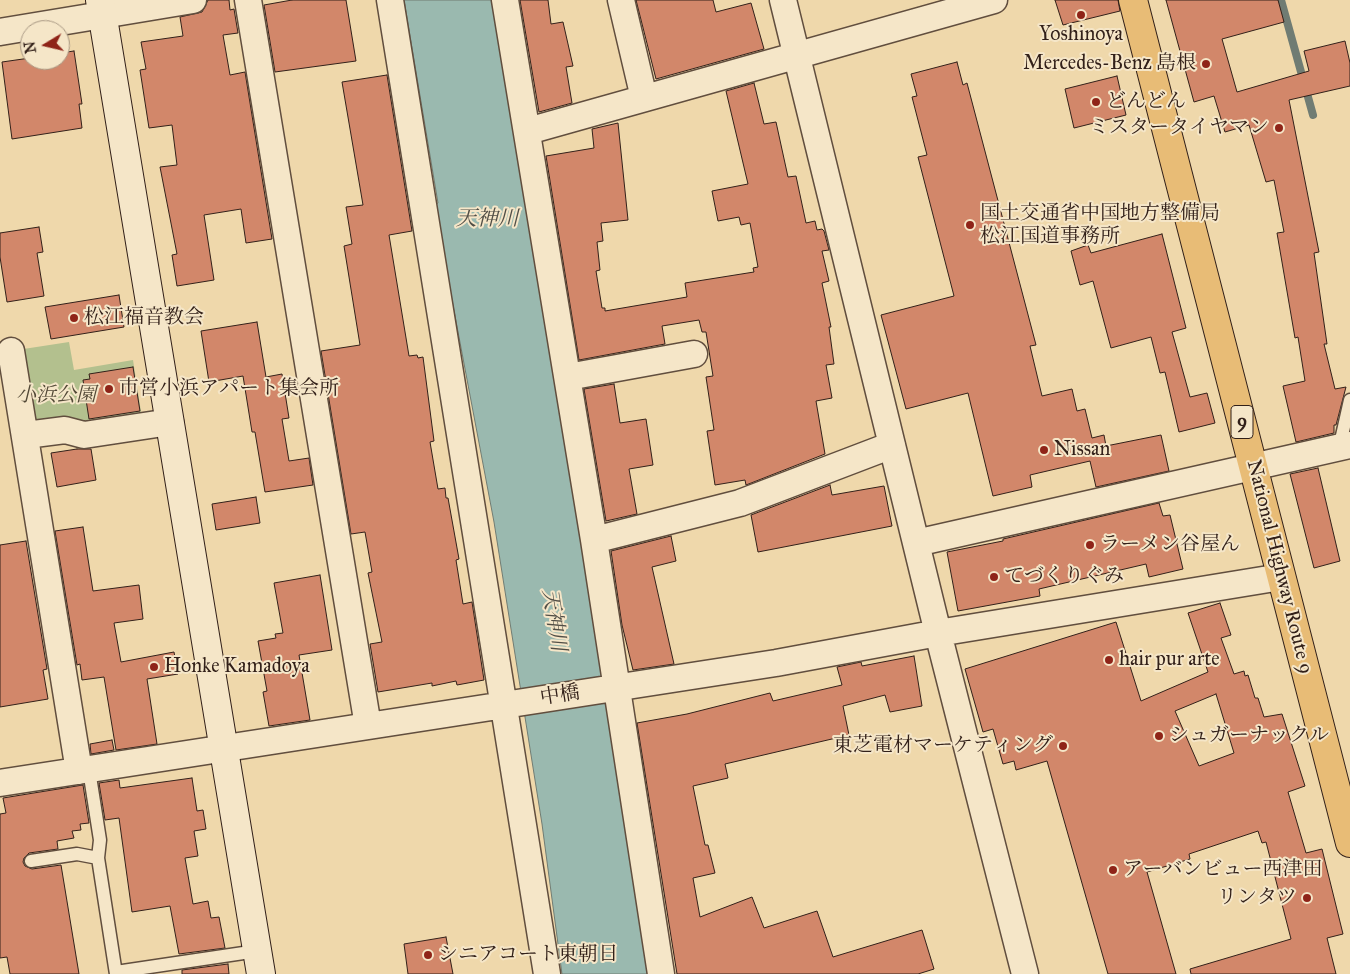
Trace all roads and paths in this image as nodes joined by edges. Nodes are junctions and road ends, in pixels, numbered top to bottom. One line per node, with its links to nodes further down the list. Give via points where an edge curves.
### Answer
1 (193, 0): 9 (street)
2 (248, 0): 29 (street)
3 (390, 0): 28 (street)
4 (505, 0): 13 (street)
5 (621, 0): 12 (street)
6 (782, 0): 11 (street)
7 (994, 0): 11 (street)
8 (1133, 0): 22 (highway, National Highway Route 9 / 9)
9 (101, 8): 10 (street); 18 (street)
10 (0, 32)
11 (797, 56): 12 (street); 20 (street)
12 (644, 98): 13 (street)
13 (528, 131): 16 (street)
14 (12, 351): 19 (street)
15 (694, 354): 16 (street)
16 (568, 377): 23 (street)
17 (1350, 400): 21 (lane, via 1342,440)
18 (170, 422): 19 (street, via 84,435 64,430); 30 (street)
19 (26, 435): 31 (street)
20 (892, 445): 23 (street, via 740,503); 24 (street)
21 (1346, 446): 22 (street)
22 (1254, 467): 24 (street); 25 (highway, National Highway Route 9 / 9)
23 (594, 540): 27 (street)
24 (916, 543): 26 (street)
25 (1281, 577): 26 (street, 中橋); 33 (highway, National Highway Route 9 / 9)
26 (938, 633): 27 (street, 中橋, via 776,663); 40 (street)
27 (612, 688): 28 (street, 中橋); 39 (street)
28 (507, 704): 29 (street, 中橋); 38 (street)
29 (368, 726): 30 (street, 中橋)
30 (225, 750): 31 (street, 中橋); 36 (street)
31 (84, 771): 32 (street, 中橋); 34 (lane, via 100,840)
32 (0, 783)
33 (1350, 843)
34 (98, 858): 35 (lane, via 77,854); 37 (lane)
35 (31, 861)
36 (259, 962): 37 (lane)
37 (116, 973)
38 (548, 974)
39 (660, 974)
40 (1025, 974)

